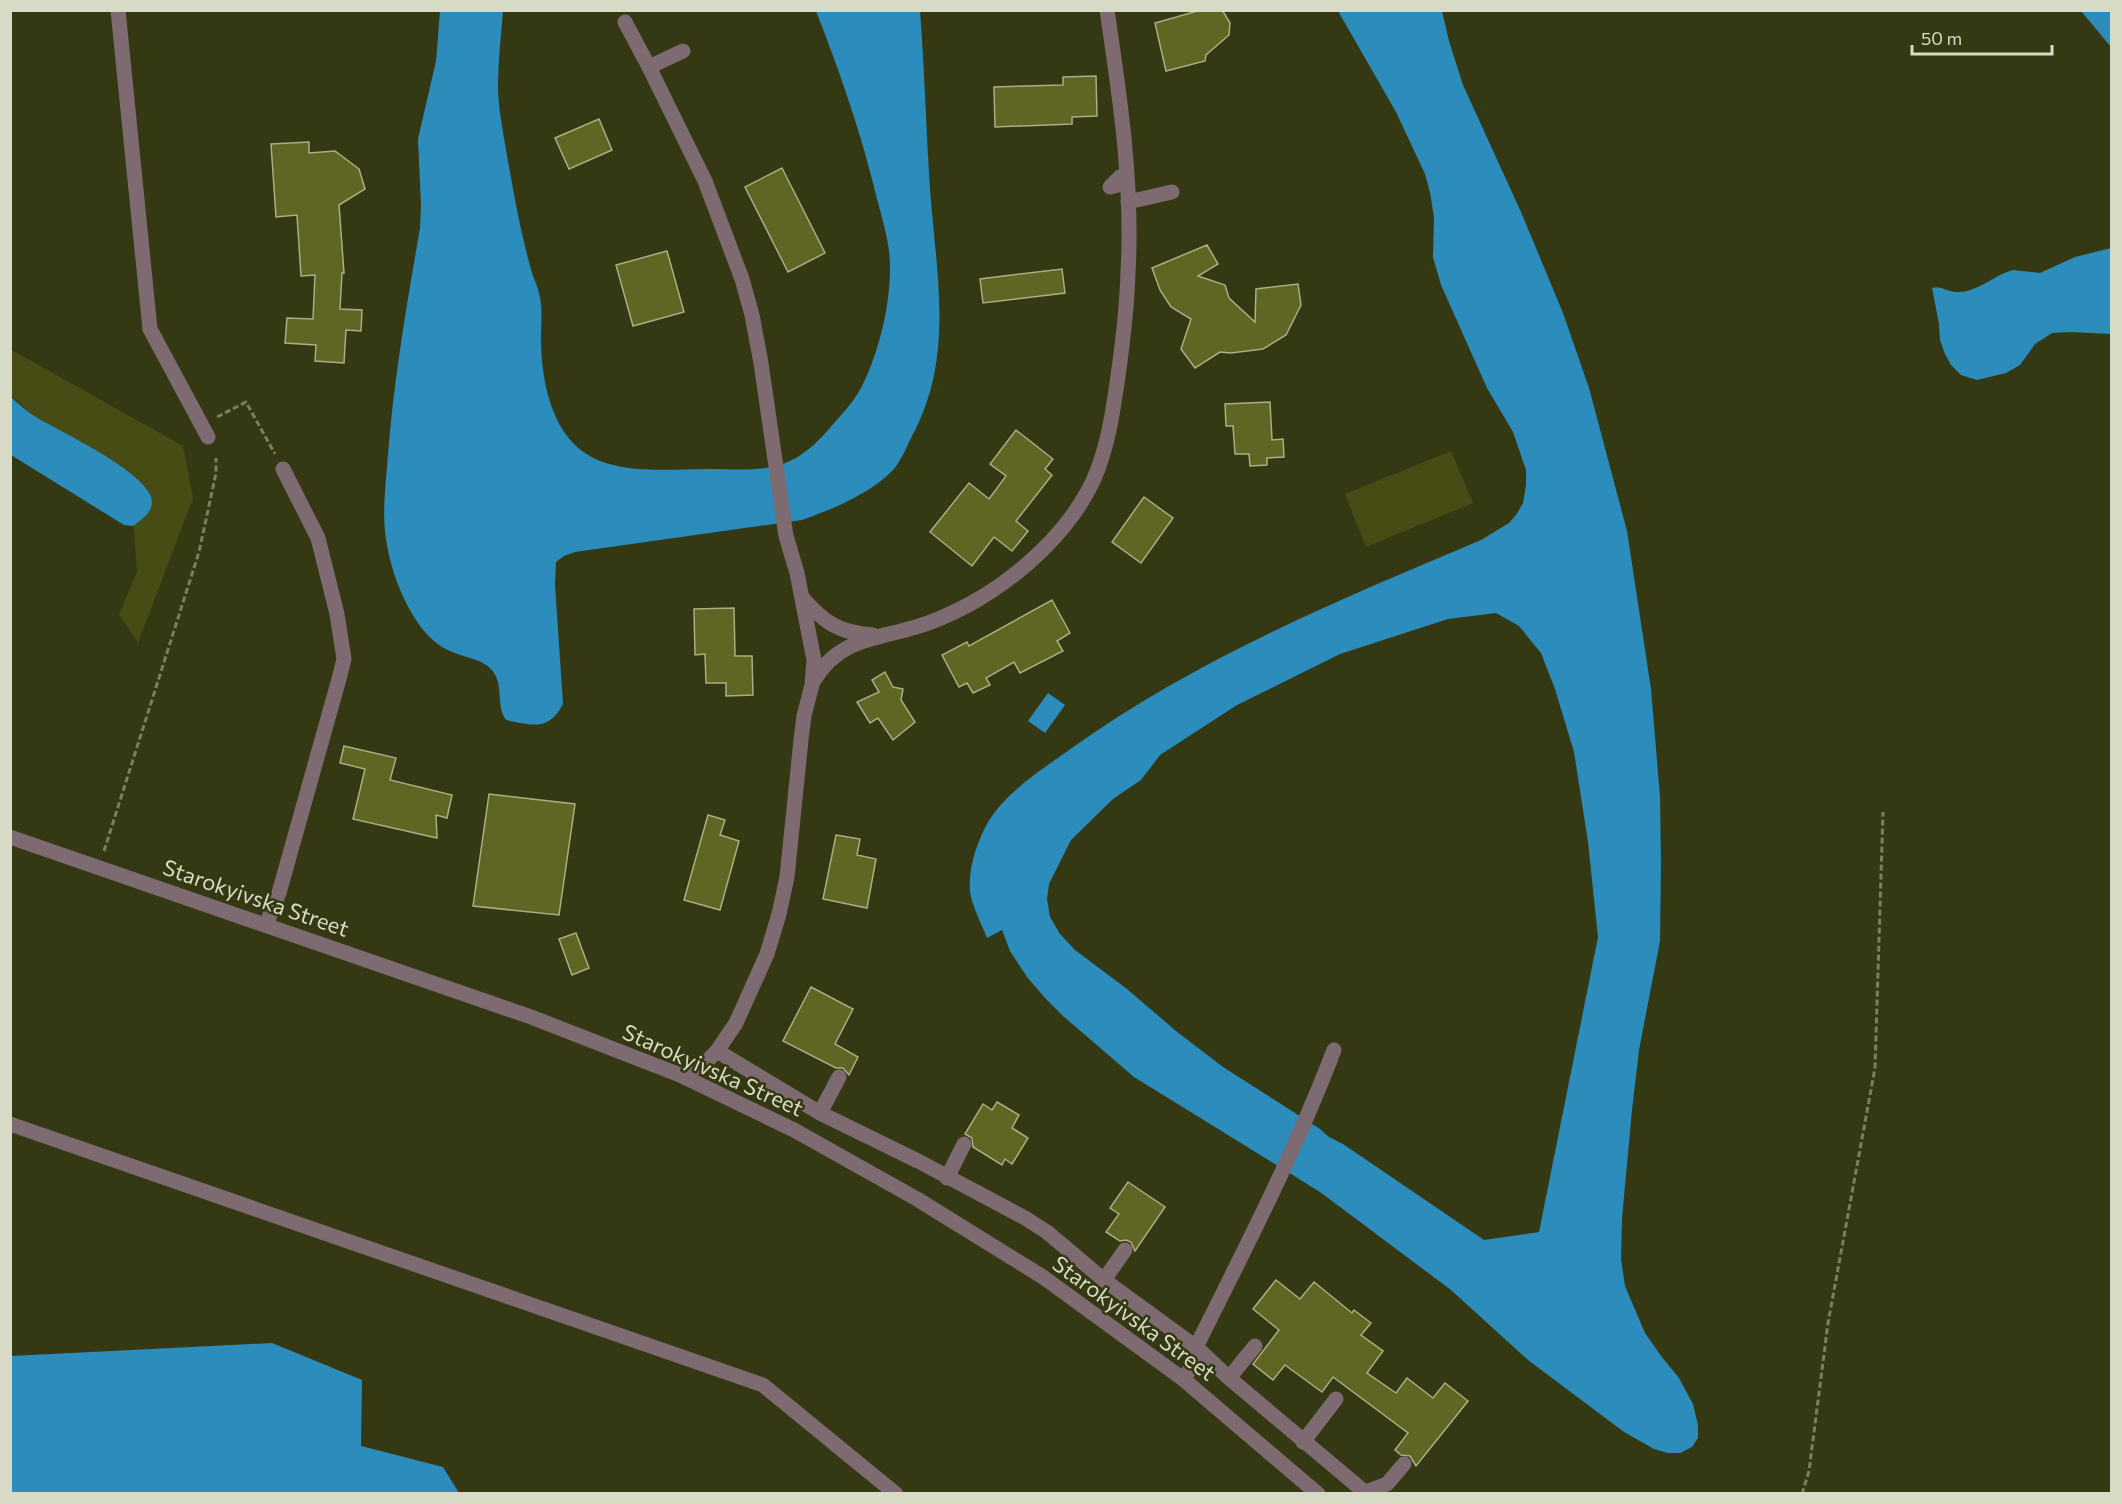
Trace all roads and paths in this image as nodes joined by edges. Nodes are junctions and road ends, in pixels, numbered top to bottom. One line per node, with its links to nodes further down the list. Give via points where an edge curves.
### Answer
1 (118, 10): 8 (street, via 150,329)
2 (1107, 10): 7 (street)
3 (625, 22): 5 (street)
4 (683, 51): 5 (street)
5 (649, 67): 11 (street, via 705,181 742,279 754,325 786,536)
6 (1172, 192): 7 (street)
7 (1128, 202): 12 (street, via 1128,271 1114,407 1103,455 1082,501 1043,548 995,589 943,617)
8 (205, 431): 10 (path, via 246,402)
9 (216, 458): 16 (path, via 199,552)
10 (283, 469): 17 (street, via 318,538 344,659 279,892)
11 (802, 597): 12 (street, via 834,626); 13 (street, via 814,660)
12 (877, 636): 13 (street, via 846,648 824,665 812,686)
13 (804, 716): 19 (street, via 779,914 767,954 736,1023)
14 (1883, 812): 38 (path, via 1875,1068 1828,1323)
15 (10, 837): 16 (street, Starokyivska Street)
16 (98, 867): 17 (street, Starokyivska Street)
17 (266, 925): 20 (street, Starokyivska Street, via 531,1017)
18 (1334, 1050): 29 (street, via 1269,1202)
19 (717, 1051): 20 (street, via 704,1064); 22 (street)
20 (680, 1075): 31 (street, Starokyivska Street, via 794,1130 917,1199 1043,1277)
21 (839, 1077): 22 (street)
22 (820, 1113): 25 (street)
23 (10, 1124): 36 (street, via 763,1385)
24 (964, 1144): 25 (street)
25 (947, 1178): 27 (street, via 1038,1226)
26 (1125, 1251): 27 (street)
27 (1104, 1280): 29 (street)
28 (1255, 1346): 30 (street)
29 (1196, 1347): 30 (street); 31 (street, via 1194,1364)
30 (1229, 1378): 33 (street)
31 (1183, 1379): 37 (street, Starokyivska Street)
32 (1336, 1399): 33 (street)
33 (1303, 1442): 35 (street)
34 (1404, 1464): 35 (street, via 1387,1484)
35 (1366, 1493)
36 (896, 1494)
37 (1318, 1494)
38 (1803, 1494)

